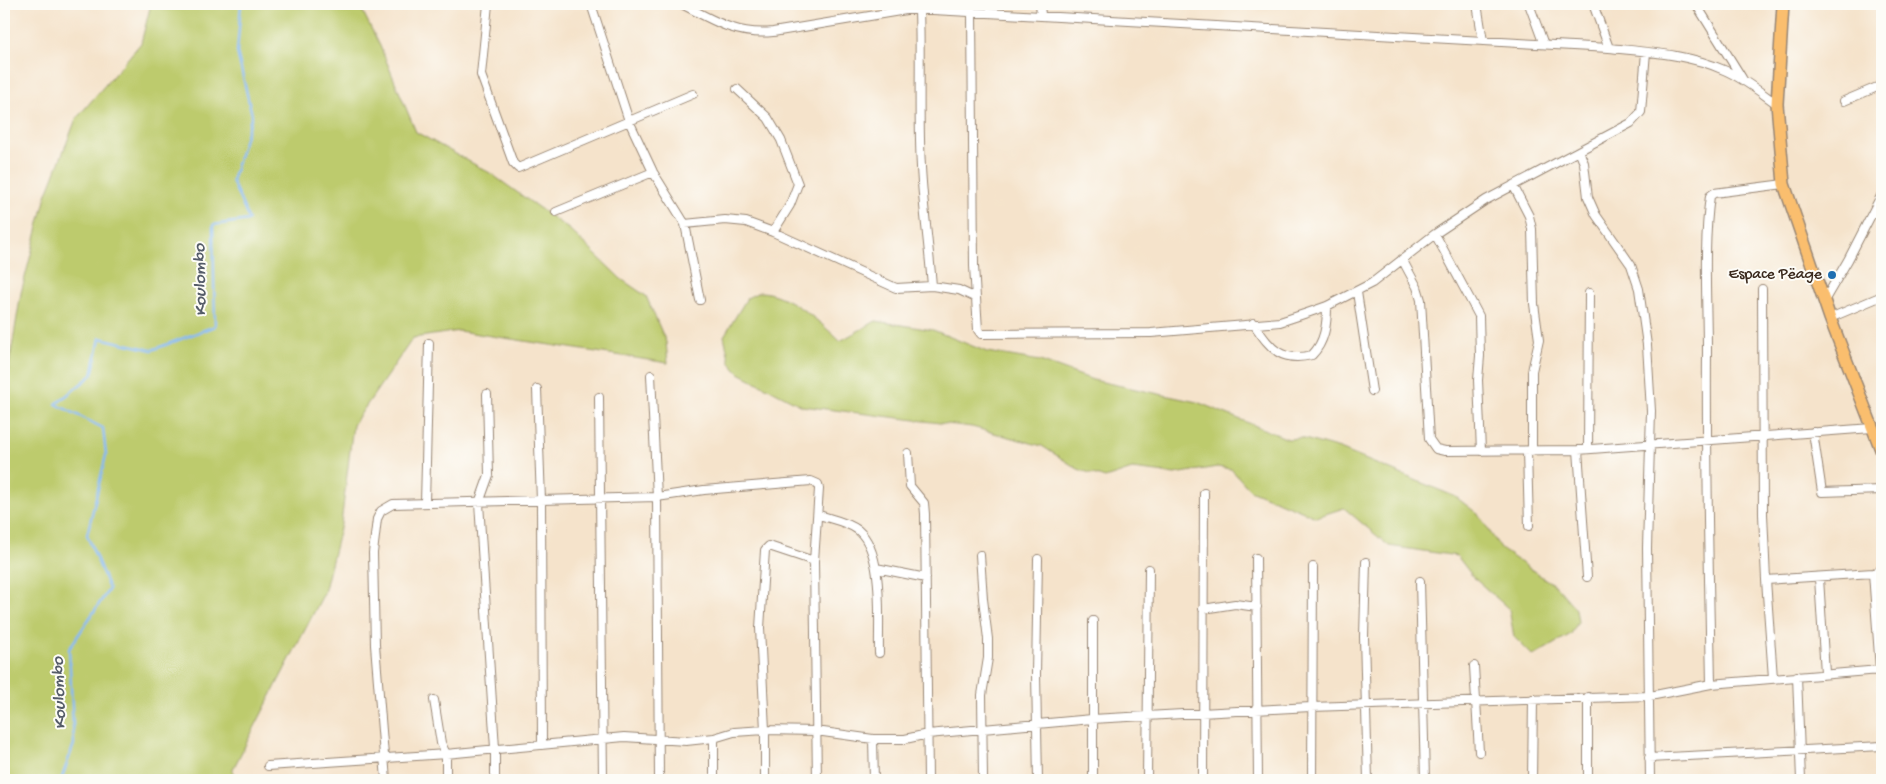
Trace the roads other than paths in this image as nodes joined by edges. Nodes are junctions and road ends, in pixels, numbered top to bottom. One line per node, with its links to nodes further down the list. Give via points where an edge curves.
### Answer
1 (488, 4): 27 (street, via 481,75 515,167 520,168)
2 (591, 4): 27 (street)
3 (682, 4): 11 (street, via 728,28 751,33 773,32)
4 (1007, 4): 15 (street)
5 (1040, 4): 16 (street)
6 (1477, 4): 17 (street)
7 (1528, 4): 18 (street)
8 (1593, 4): 19 (street)
9 (1696, 4): 21 (street)
10 (1783, 4): 26 (highway)
11 (905, 7): 13 (street)
12 (948, 7): 13 (street); 14 (street)
13 (919, 10): 38 (street, via 921,169)
14 (972, 11): 15 (street); 43 (street)
15 (1008, 13): 16 (street)
16 (1041, 15): 17 (street)
17 (1483, 40): 18 (street)
18 (1543, 42): 19 (street)
19 (1609, 48): 20 (street)
20 (1646, 52): 21 (street, via 1707,63); 28 (street, via 1641,112 1632,123)
21 (1743, 80): 26 (street)
22 (1882, 85): 25 (street)
23 (737, 89): 35 (street, via 762,111 776,130 798,184 790,205)
24 (692, 94): 27 (street)
25 (1844, 100)
26 (1777, 104): 30 (highway)
27 (629, 121): 29 (street)
28 (1579, 151): 31 (street); 59 (street, via 1584,163 1588,197 1596,214 1628,257 1639,289 1647,345 1651,411)
29 (653, 172): 33 (street); 34 (street)
30 (1784, 184): 45 (highway); 58 (street, via 1710,196 1704,248)
31 (1513, 185): 36 (street); 63 (street, via 1530,216 1532,229 1534,304 1539,340 1532,371)
32 (1882, 194): 45 (street)
33 (556, 212)
34 (684, 224): 35 (street, via 725,220 746,222); 44 (street)
35 (773, 232): 38 (street, via 896,288)
36 (1435, 234): 37 (street); 62 (street, via 1479,316)
37 (1402, 259): 40 (street); 62 (street, via 1421,300 1429,439 1436,449)
38 (932, 286): 43 (street, via 958,290)
39 (1762, 289): 57 (street)
40 (1357, 292): 46 (street); 52 (street)
41 (1589, 293): 60 (street)
42 (1882, 296): 47 (street)
43 (976, 298): 48 (street, via 981,334 1126,334)
44 (700, 300)
45 (1824, 301): 47 (highway)
46 (1327, 306): 48 (street, via 1280,322); 48 (street, via 1321,343 1312,355 1304,357 1274,351)
47 (1830, 318): 56 (highway)
48 (1253, 323)
49 (429, 343): 71 (street)
50 (651, 376): 68 (street)
51 (537, 389): 70 (street)
52 (1372, 391)
53 (488, 394): 72 (street, via 488,475)
54 (599, 397): 69 (street)
55 (1813, 432): 56 (street); 57 (street); 66 (street, via 1822,492)
56 (1877, 434): 64 (highway)
57 (1763, 436): 58 (street); 88 (street)
58 (1706, 440): 59 (street); 99 (street)
59 (1649, 444): 60 (street); 101 (street, via 1647,596)
60 (1588, 449): 61 (street)
61 (1578, 450): 63 (street); 85 (street)
62 (1481, 451): 63 (street)
63 (1530, 451): 74 (street)
64 (1882, 452)
65 (908, 453): 86 (street, via 910,486 924,503)
66 (1882, 490)
67 (1204, 493): 91 (street)
68 (657, 497): 69 (street); 73 (street, via 811,481 818,484); 121 (street)
69 (599, 500): 70 (street); 120 (street)
70 (541, 501): 72 (street); 122 (street)
71 (425, 503): 72 (street); 128 (street, via 393,504 381,511 377,519 375,645)
72 (479, 503): 124 (street)
73 (819, 516): 78 (street); 81 (street, via 859,531 873,552)
74 (1529, 526)
75 (980, 555): 114 (street, via 988,639)
76 (1256, 558): 90 (street)
77 (1038, 559): 113 (street)
78 (814, 561): 115 (street, via 769,546 765,550 760,628); 116 (street)
79 (1366, 562): 107 (street)
80 (1313, 567): 108 (street)
81 (876, 568): 86 (street); 93 (street)
82 (1149, 569): 111 (street)
83 (1882, 570): 84 (street)
84 (1873, 573): 87 (street); 95 (street)
85 (1587, 577)
86 (926, 578): 117 (street)
87 (1819, 578): 88 (street); 96 (street)
88 (1766, 580): 98 (street)
89 (1420, 581): 106 (street)
90 (1258, 607): 91 (street, via 1235,604); 109 (street)
91 (1203, 609): 110 (street)
92 (1093, 621): 112 (street)
93 (879, 653)
94 (1474, 666): 105 (street)
95 (1880, 670): 96 (street); 100 (street)
96 (1825, 674): 97 (street)
97 (1797, 676): 98 (street); 125 (street)
98 (1773, 678): 99 (street)
99 (1711, 684): 101 (street)
100 (1882, 684)
101 (1650, 696): 102 (street); 129 (street)
102 (1588, 698): 103 (street); 151 (street)
103 (1533, 699): 105 (street); 150 (street)
104 (434, 700): 127 (street)
105 (1477, 702): 106 (street); 126 (street)
106 (1422, 703): 107 (street); 149 (street)
107 (1366, 705): 108 (street); 148 (street)
108 (1311, 707): 109 (street); 147 (street)
109 (1259, 710): 110 (street); 146 (street)
110 (1203, 713): 111 (street); 145 (street)
111 (1147, 716): 112 (street); 144 (street)
112 (1092, 719): 113 (street); 143 (street)
113 (1038, 724): 114 (street); 142 (street)
114 (982, 729): 117 (street); 141 (street)
115 (765, 730): 116 (street); 118 (street, via 734,732); 137 (street)
116 (816, 731): 119 (street); 138 (street)
117 (928, 734): 119 (street, via 905,739); 140 (street)
118 (714, 738): 121 (street); 136 (street)
119 (873, 739): 139 (street)
120 (601, 740): 121 (street, via 624,737); 122 (street); 134 (street)
121 (657, 740): 135 (street)
122 (542, 745): 124 (street)
123 (1882, 746): 125 (street)
124 (495, 748): 127 (street); 133 (street)
125 (1799, 750): 129 (street); 153 (street)
126 (1479, 752)
127 (446, 754): 128 (street); 132 (street)
128 (385, 757): 130 (street); 131 (street)
129 (1649, 758): 152 (street)
130 (268, 766)
131 (386, 780)
132 (446, 780)
133 (495, 780)
134 (602, 780)
135 (659, 780)
136 (714, 780)
137 (765, 780)
138 (817, 780)
139 (874, 780)
140 (928, 780)
141 (983, 780)
142 (1038, 780)
143 (1093, 780)
144 (1147, 780)
145 (1203, 780)
146 (1258, 780)
147 (1312, 780)
148 (1368, 780)
149 (1426, 780)
150 (1532, 780)
151 (1588, 780)
152 (1650, 780)
153 (1801, 780)

